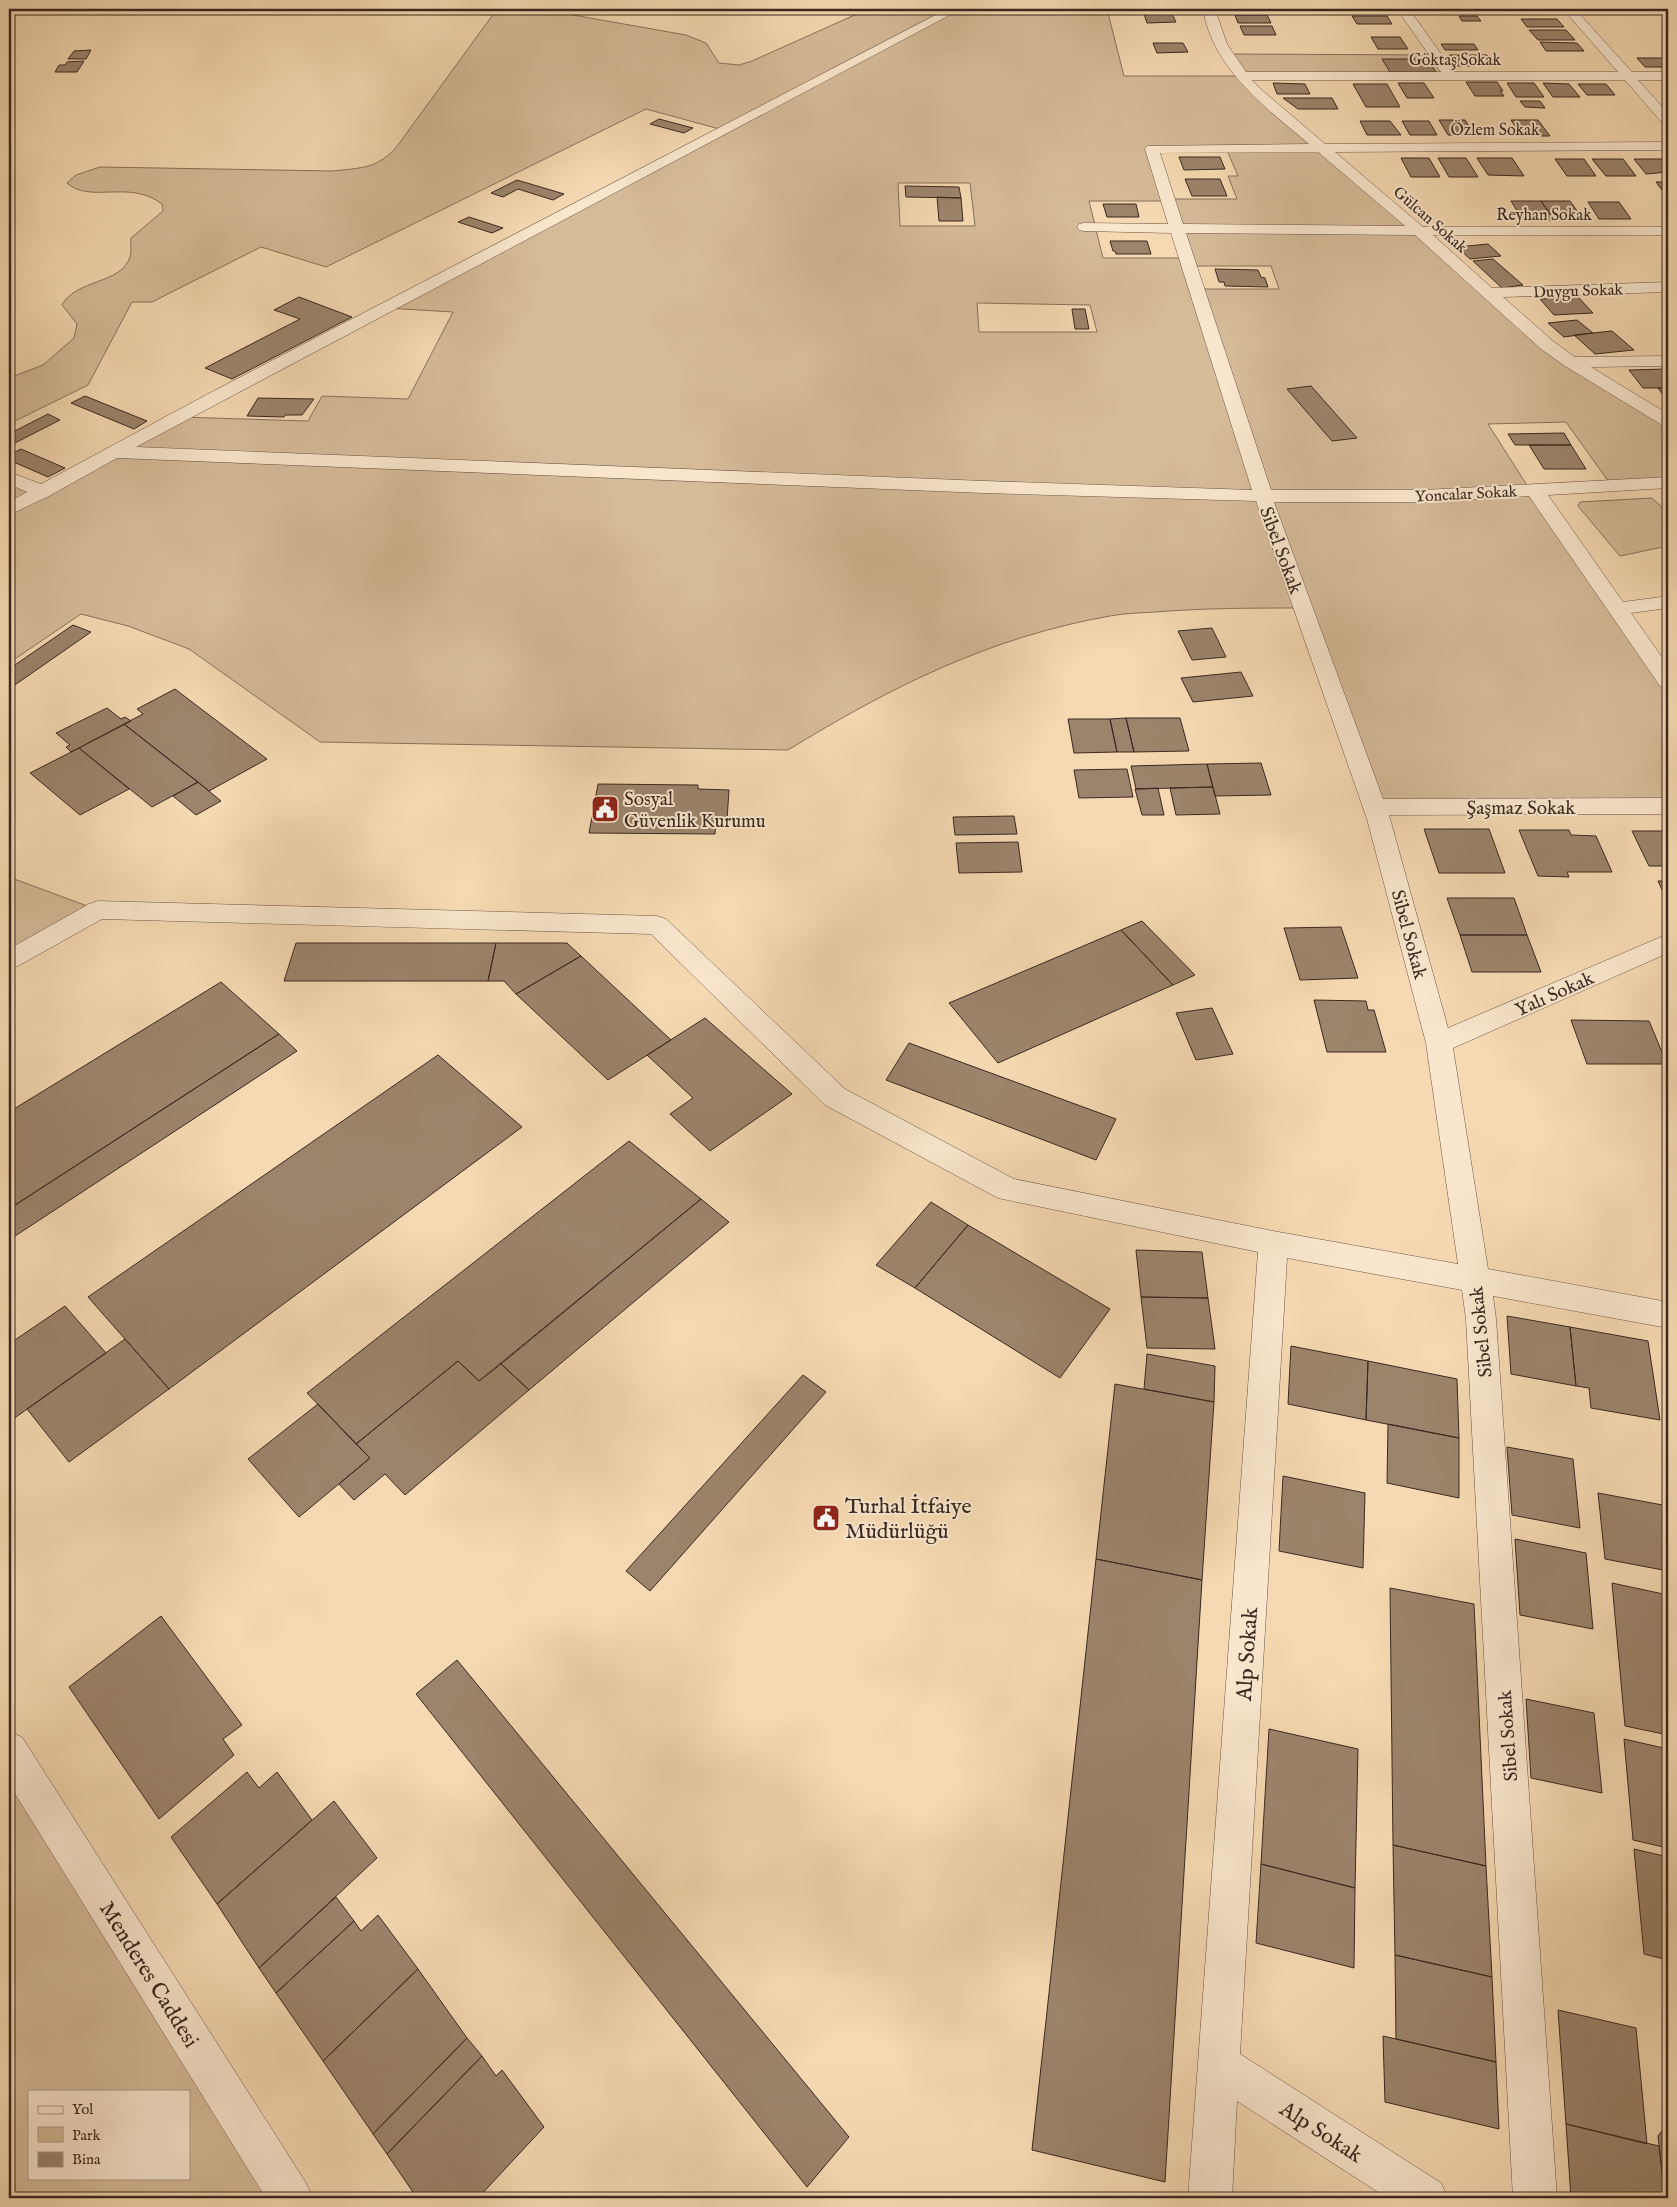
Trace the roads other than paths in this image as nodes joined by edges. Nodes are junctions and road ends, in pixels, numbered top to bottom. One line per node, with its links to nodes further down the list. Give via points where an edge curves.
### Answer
1 (955, 9): 21 (street)
2 (1209, 9): 5 (street, Gülcan Sokak, via 1224,48)
3 (1403, 9): 6 (street)
4 (1569, 9): 7 (street)
5 (1241, 76): 6 (street, Göktaş Sokak); 11 (street, Gülcan Sokak)
6 (1450, 76): 7 (street, Göktaş Sokak)
7 (1629, 76): 8 (street, Göktaş Sokak); 9 (street)
8 (1668, 76)
9 (1668, 121)
10 (1668, 146): 11 (street, Özlem Sokak)
11 (1321, 147): 13 (street, Özlem Sokak, via 1152,149); 14 (street, Gülcan Sokak)
12 (1084, 227): 13 (street, Reyhan Sokak)
13 (1177, 228): 14 (street, Reyhan Sokak); 26 (street, Sibel Sokak)
14 (1419, 231): 15 (street, Reyhan Sokak); 17 (street, Gülcan Sokak)
15 (1668, 231)
16 (1668, 287): 17 (street, Duygu Sokak)
17 (1488, 293): 19 (street, Gülcan Sokak)
18 (1668, 361): 19 (street)
19 (1572, 362): 20 (street, Gülcan Sokak)
20 (1668, 421)
21 (114, 452): 25 (street); 26 (street, Yoncalar Sokak)
22 (9, 477): 25 (street)
23 (1668, 482): 24 (street, Yoncalar Sokak)
24 (1535, 490): 26 (street, Yoncalar Sokak, via 1424,496); 29 (street)
25 (42, 492): 27 (street)
26 (1263, 496): 32 (street, Sibel Sokak)
27 (9, 509)
28 (1668, 602): 29 (street)
29 (1618, 609): 30 (street)
30 (1668, 681)
31 (1668, 806): 32 (street, Şaşmaz Sokak)
32 (1375, 807): 35 (street, Sibel Sokak)
33 (1668, 943): 35 (street, Yalı Sokak)
34 (9, 960): 36 (street, via 98,910 657,925 835,1097 1008,1190)
35 (1440, 1044): 37 (street, Sibel Sokak)
36 (1273, 1243): 37 (street); 40 (street, Alp Sokak)
37 (1475, 1280): 38 (street); 44 (street, Sibel Sokak, via 1481,1319)
38 (1668, 1315)
39 (9, 1750): 41 (street, Menderes Caddesi)
40 (1219, 2065): 42 (street, Alp Sokak); 43 (street, Alp Sokak)
41 (291, 2198)
42 (1210, 2198)
43 (1426, 2198)
44 (1535, 2198)

